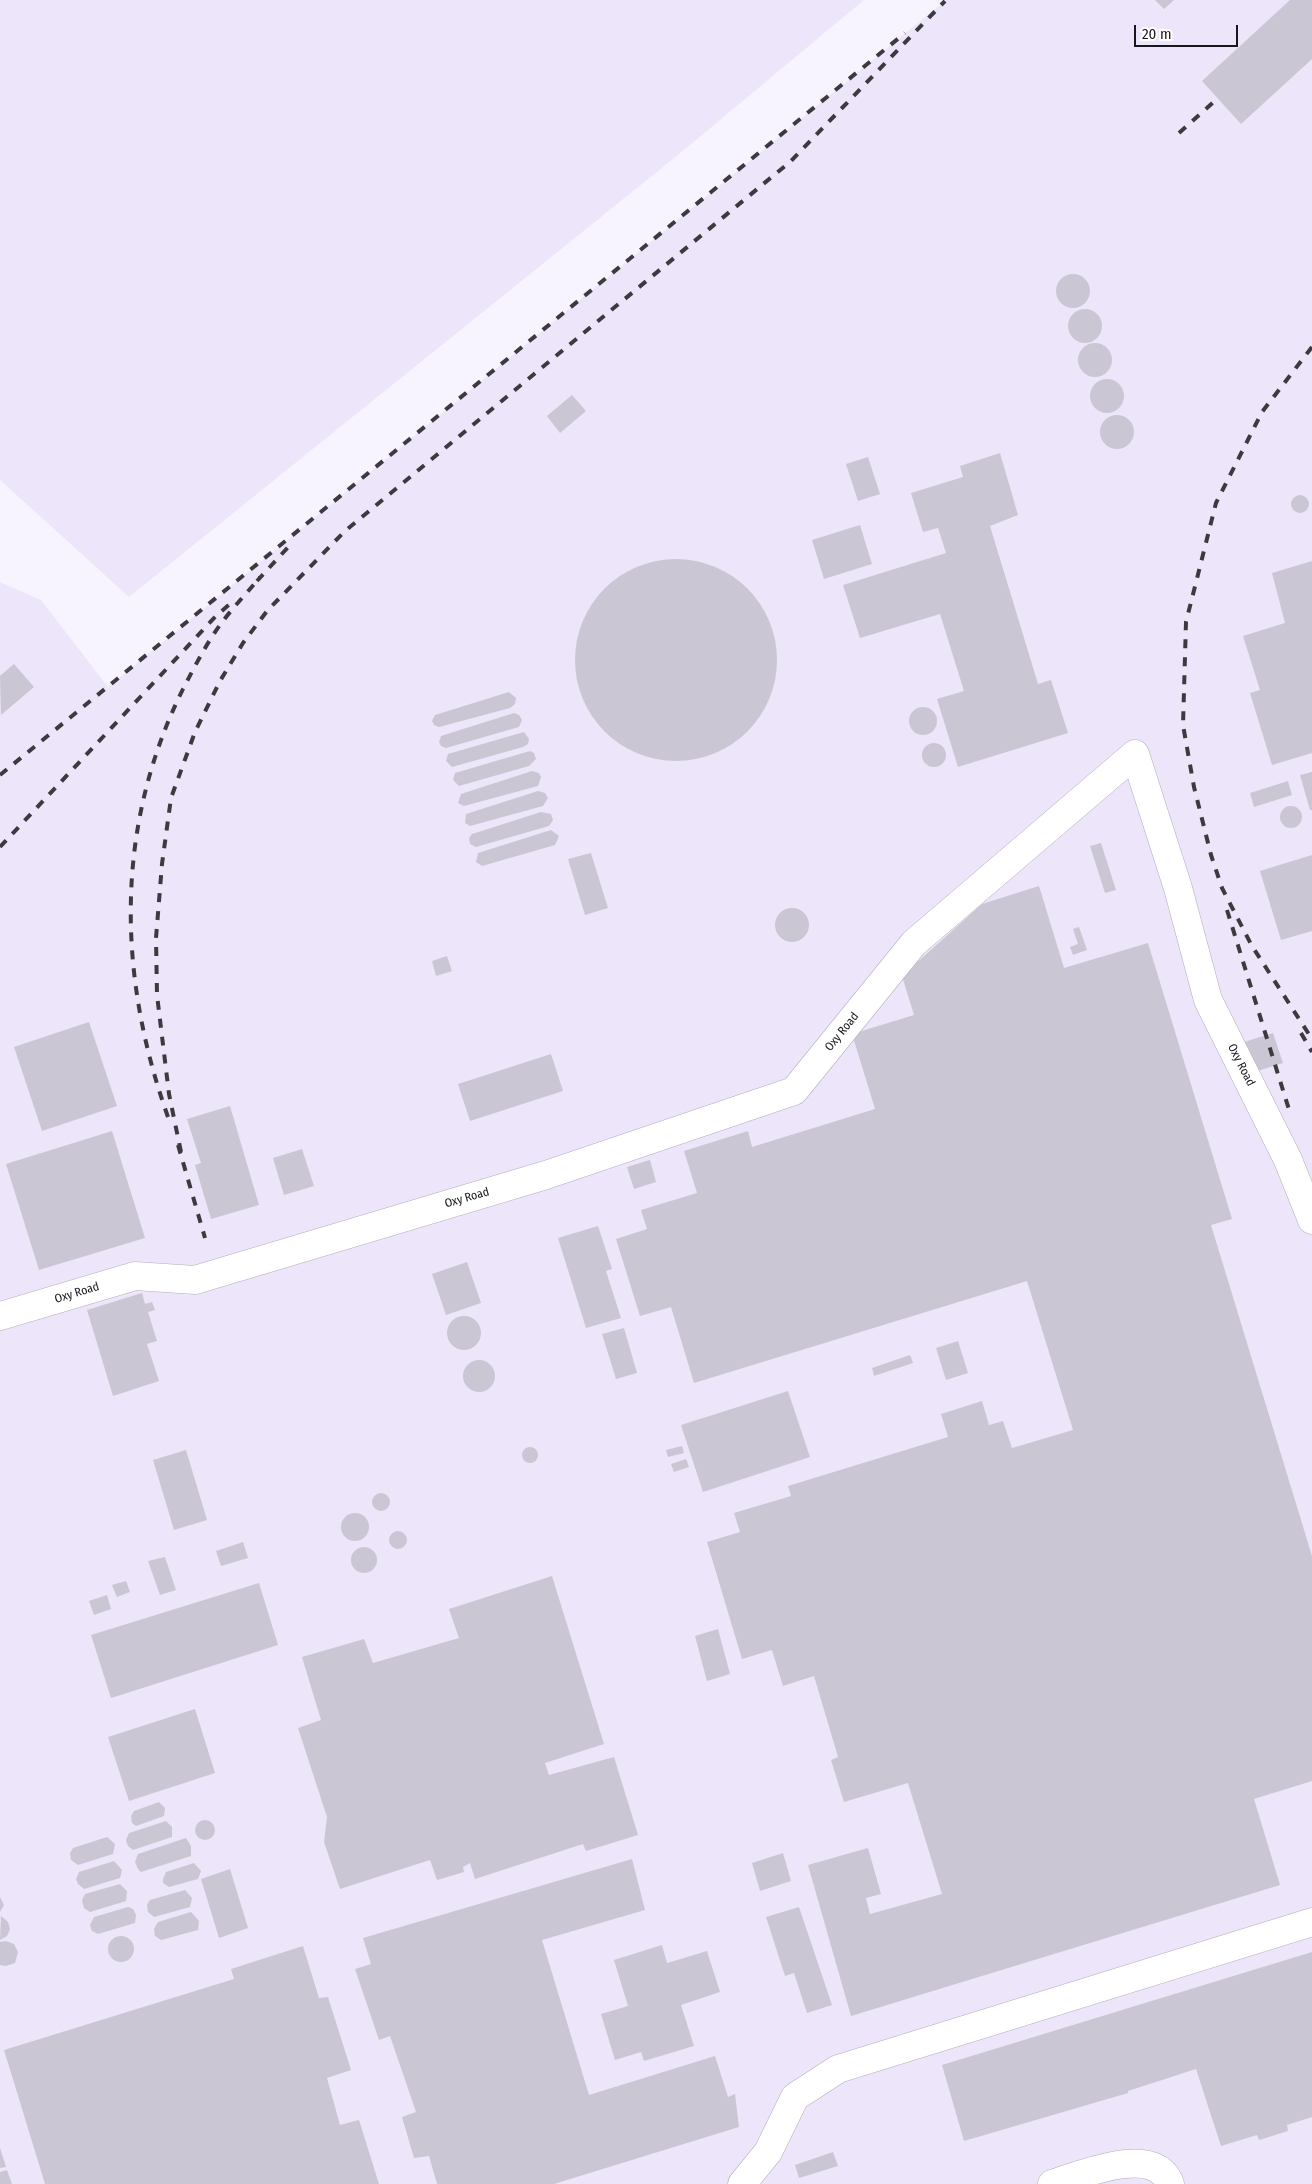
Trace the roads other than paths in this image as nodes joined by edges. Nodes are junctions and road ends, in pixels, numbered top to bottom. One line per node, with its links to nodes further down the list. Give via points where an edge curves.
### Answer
1 (1312, 1220): 2 (street, Oxy Road, via 1288,1160 1208,1000 1178,888 1135,754 914,943 794,1091 546,1175 195,1280 135,1276)
2 (0, 1316)
3 (1312, 1922): 4 (street, via 838,2069 795,2097 768,2152)
4 (742, 2184)
5 (1052, 2184): 6 (street, via 1117,2164 1153,2166 1167,2175)
6 (1170, 2184)

